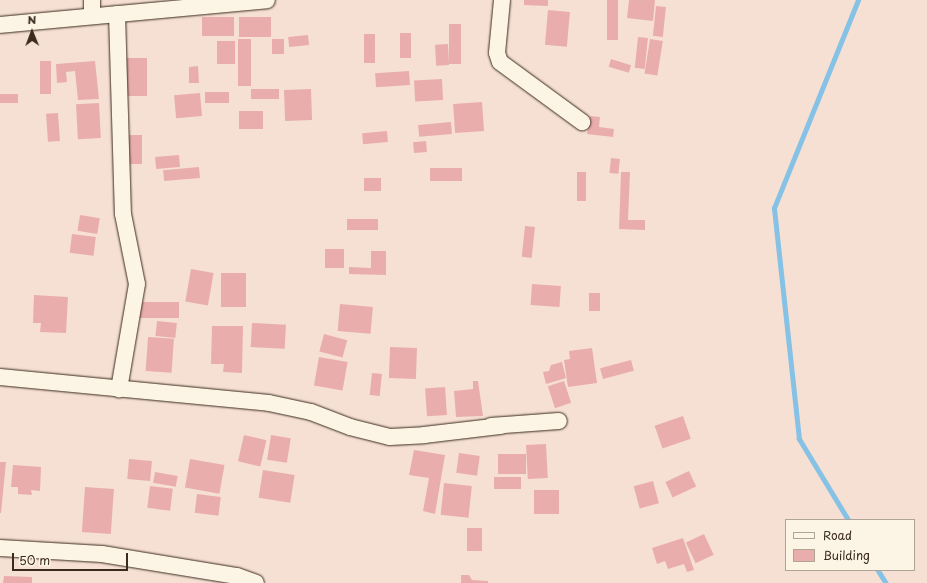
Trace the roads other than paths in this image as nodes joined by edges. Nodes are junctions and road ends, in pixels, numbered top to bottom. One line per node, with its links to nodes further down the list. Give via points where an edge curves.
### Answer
1 (92, 0): 5 (street)
2 (267, 0): 4 (street)
3 (502, 0): 7 (street, via 497,53 500,62)
4 (117, 14): 5 (street); 9 (street, via 123,214 137,284)
5 (92, 16): 6 (street)
6 (0, 25)
7 (582, 122)
8 (0, 377): 9 (street)
9 (119, 389): 10 (street, via 269,403 311,412 350,427 390,436 424,435)
10 (559, 421)
11 (0, 548): 12 (street, via 124,558 238,576)
12 (256, 583)

